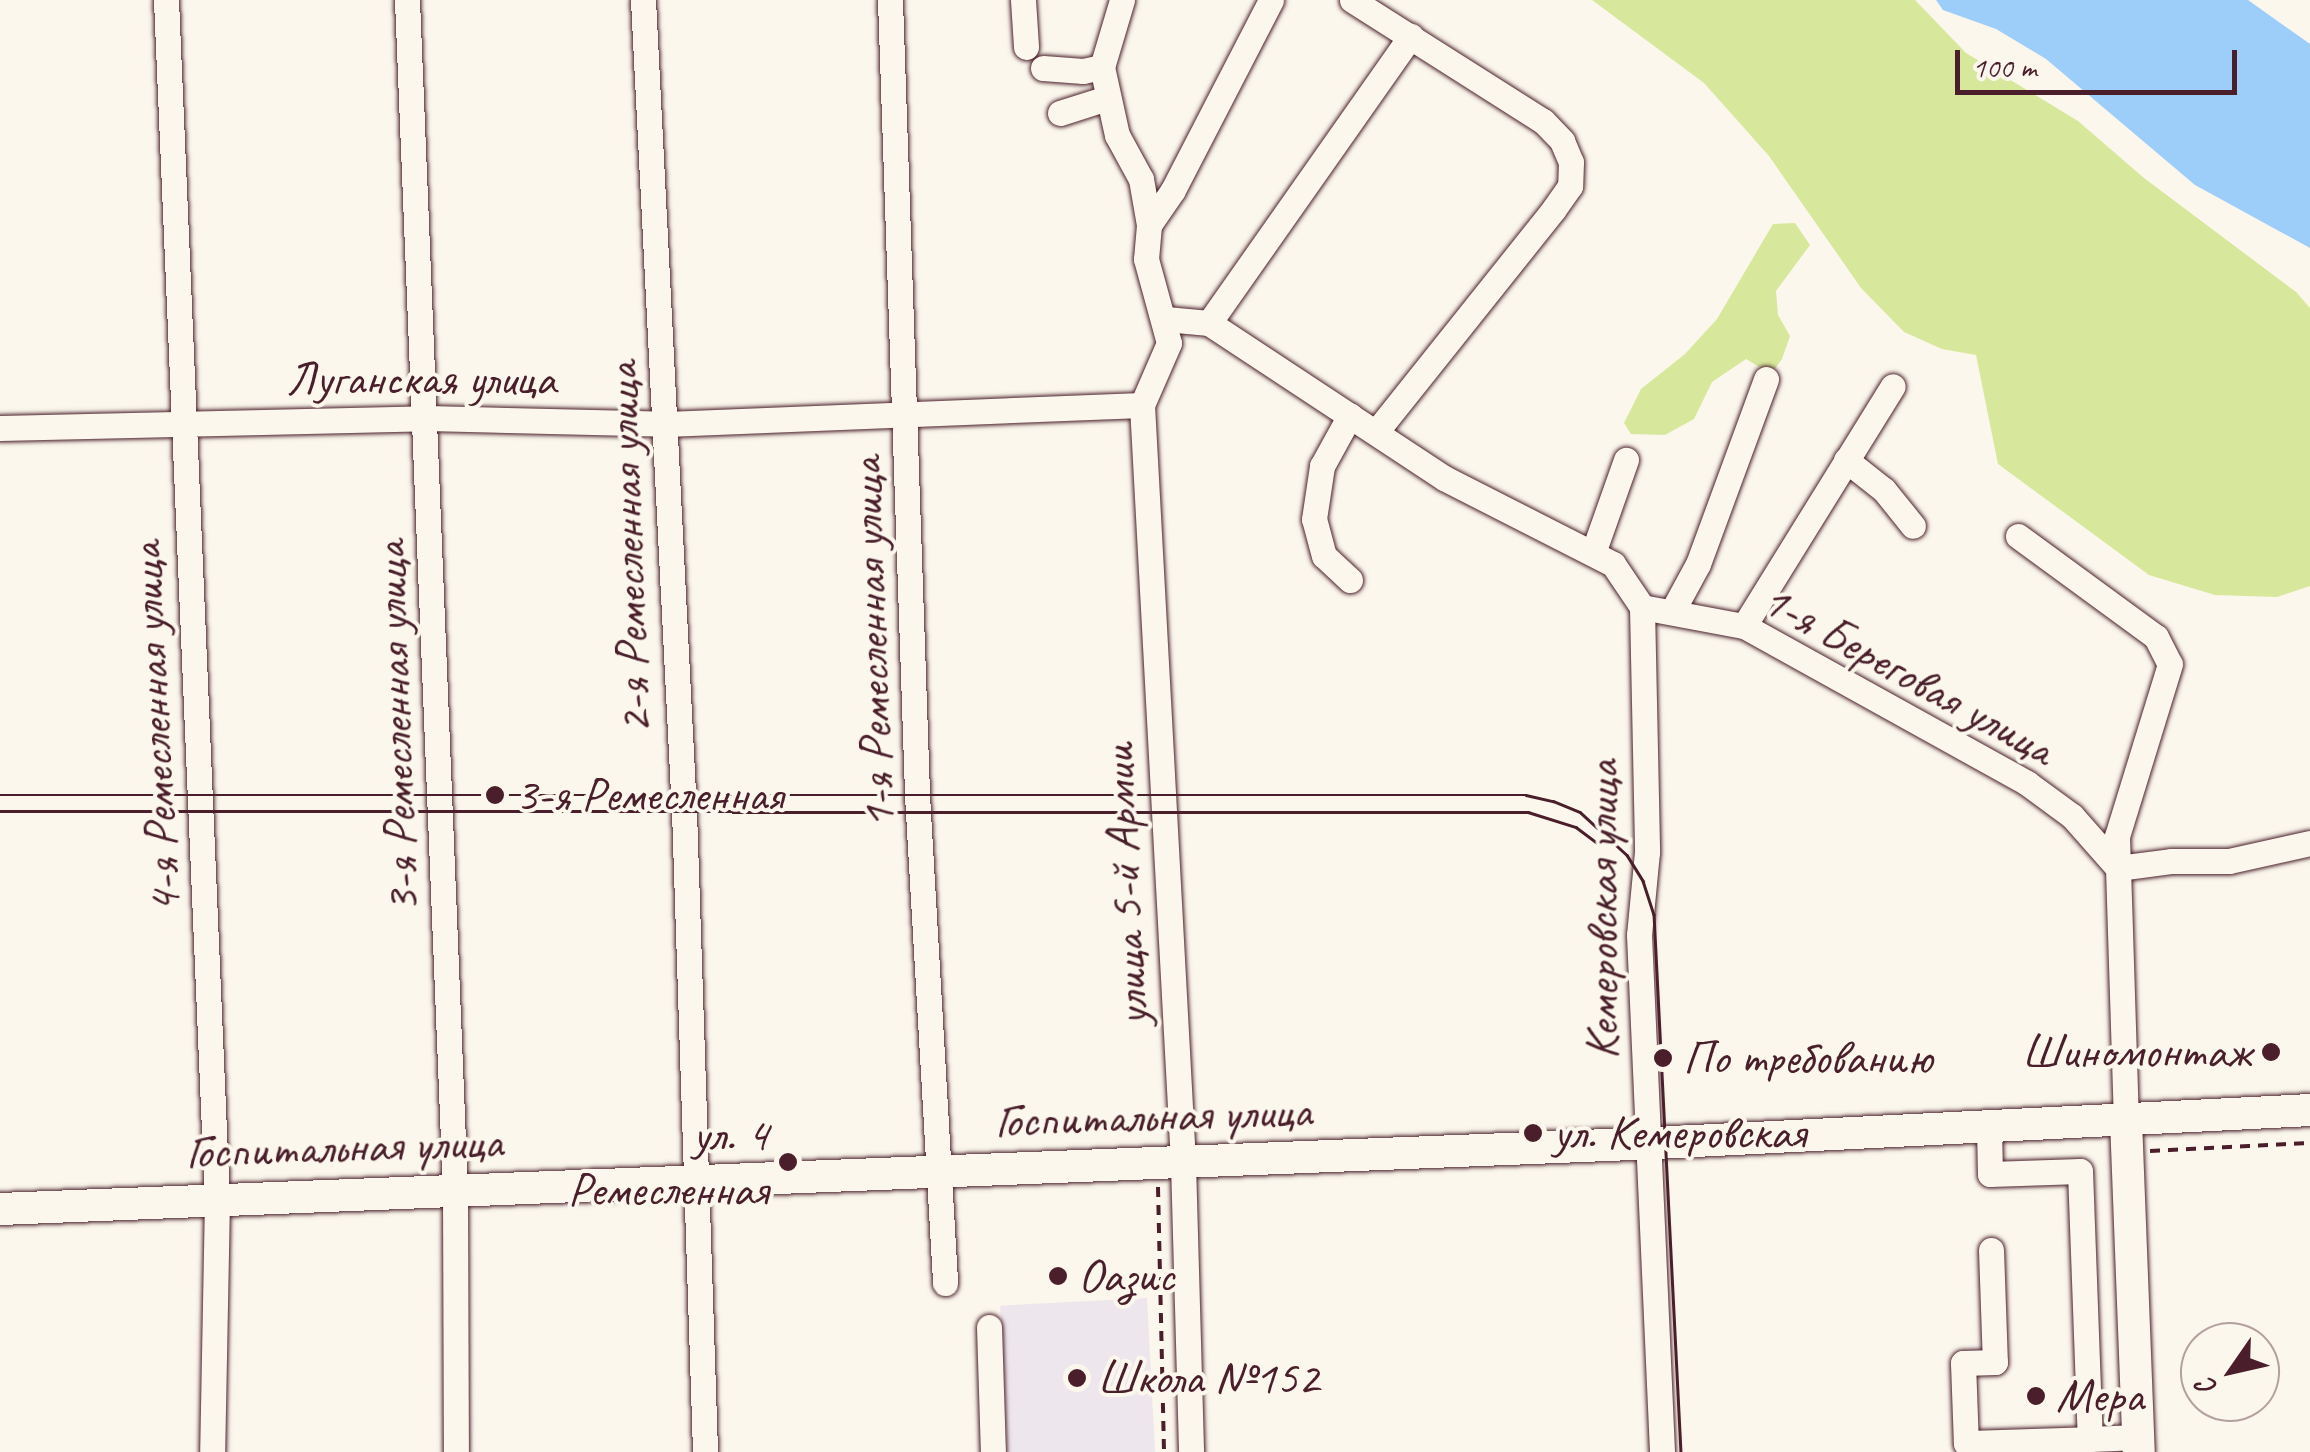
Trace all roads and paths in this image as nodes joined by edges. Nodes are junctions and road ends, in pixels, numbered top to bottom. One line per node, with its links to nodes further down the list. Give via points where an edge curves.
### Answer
1 (166, 0): 24 (street, 4-я Ремесленная улица)
2 (407, 0): 23 (street, 3-я Ремесленная улица)
3 (643, 0): 25 (street, 2-я Ремесленная улица)
4 (890, 0): 21 (street, 1-я Ремесленная улица)
5 (1024, 0): 10 (street)
6 (1122, 0): 11 (street)
7 (1271, 0): 15 (street)
8 (1352, 0): 9 (street)
9 (1411, 36): 17 (street); 27 (street, via 1543,121 1571,162 1570,186)
10 (1026, 47)
11 (1102, 67): 12 (street); 13 (street)
12 (1043, 68)
13 (1107, 98): 14 (street); 15 (street, via 1140,179)
14 (1060, 113)
15 (1149, 225): 16 (street, via 1146,258)
16 (1166, 319): 17 (street); 20 (street, улица 5-й Армии, via 1169,344)
17 (1209, 323): 22 (street)
18 (1766, 380): 35 (street, via 1698,564)
19 (1893, 386): 29 (street)
20 (1142, 405): 21 (street, Луганская улица); 45 (street, улица 5-й Армии)
21 (907, 412): 25 (street, Луганская улица); 46 (street, 1-я Ремесленная улица)
22 (1350, 415): 27 (street); 33 (street, via 1322,466 1314,519 1324,556)
23 (427, 418): 24 (street, Луганская улица); 25 (street, Луганская улица); 48 (street, 3-я Ремесленная улица)
24 (182, 423): 26 (street, Луганская улица); 49 (street, 4-я Ремесленная улица)
25 (666, 424): 47 (street, 2-я Ремесленная улица)
26 (0, 428)
27 (1376, 432): 32 (street, via 1444,478)
28 (1626, 460): 32 (street)
29 (1846, 460): 30 (street, via 1884,490); 36 (street)
30 (1913, 526)
31 (2018, 536): 38 (street, via 2156,637 2170,664 2118,836)
32 (1593, 554): 34 (street, via 1613,564)
33 (1350, 580)
34 (1642, 607): 35 (street, 1-я Береговая улица); 42 (street, Кемеровская улица, via 1647,852 1639,935)
35 (1673, 610): 36 (street, 1-я Береговая улица)
36 (1744, 626): 38 (street, 1-я Береговая улица, via 2027,783 2072,816)
37 (2310, 843): 38 (street, via 2229,861)
38 (2118, 868): 40 (street)
39 (2310, 1110): 40 (main road, Госпитальная улица)
40 (2126, 1120): 41 (main road, Госпитальная улица); 44 (main road)
41 (1988, 1127): 42 (main road, Госпитальная улица); 54 (street, via 1990,1174 2080,1171)
42 (1647, 1143): 45 (main road, Госпитальная улица); 63 (street, Кемеровская улица)
43 (2310, 1143): 44 (path)
44 (2127, 1152): 55 (main road)
45 (1170, 1163): 46 (main road, Госпитальная улица); 61 (path); 62 (street, улица 5-й Армии)
46 (938, 1173): 47 (main road, Госпитальная улица); 52 (street, 1-я Ремесленная улица)
47 (698, 1181): 48 (main road, Госпитальная улица); 59 (street, 2-я Ремесленная улица)
48 (455, 1190): 49 (main road, Госпитальная улица); 58 (street, 3-я Ремесленная улица)
49 (217, 1200): 50 (main road, Госпитальная улица); 57 (street, 4-я Ремесленная улица)
50 (0, 1209)
51 (1991, 1250): 56 (street, via 1995,1362 1963,1364 1966,1443)
52 (944, 1283)
53 (989, 1326): 60 (street)
54 (2090, 1438): 55 (street); 56 (street)
55 (2138, 1444)
56 (1997, 1447)
57 (212, 1452)
58 (456, 1452)
59 (705, 1452)
60 (993, 1452)
61 (1164, 1452)
62 (1192, 1452)
63 (1662, 1452)

